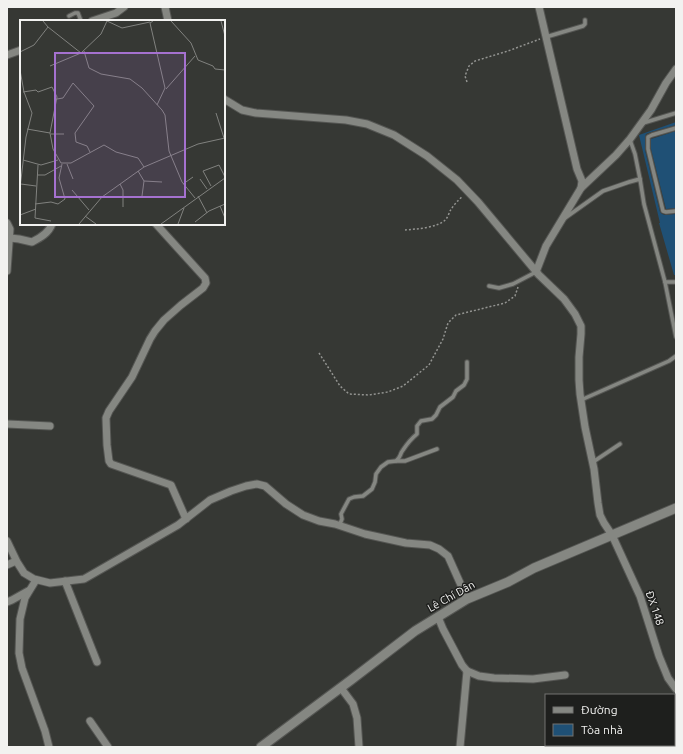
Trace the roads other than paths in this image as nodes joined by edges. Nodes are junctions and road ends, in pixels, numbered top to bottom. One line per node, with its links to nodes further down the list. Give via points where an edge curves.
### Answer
1 (124, 7): 6 (street, via 116,13)
2 (165, 7): 7 (street)
3 (539, 7): 9 (street)
4 (69, 16): 5 (lane, via 78,13)
5 (82, 20)
6 (95, 20)
7 (168, 20)
8 (586, 20): 9 (lane, via 583,26)
9 (546, 37): 19 (street, via 582,181)
10 (20, 50): 11 (street)
11 (7, 56)
12 (676, 69): 15 (street)
13 (225, 100): 27 (street, ĐX 148, via 242,110 256,113 346,120 367,124 394,135 427,156 457,180)
14 (676, 113): 15 (lane)
15 (642, 123): 17 (street)
16 (676, 128): 20 (lane, via 648,137 648,149 663,211)
17 (630, 139): 18 (lane); 19 (street, via 616,156)
18 (640, 179): 21 (lane, via 603,191); 28 (lane, via 644,204)
19 (581, 188): 21 (street)
20 (676, 211)
21 (559, 222): 27 (street)
22 (7, 223): 25 (street)
23 (52, 225): 25 (street, via 43,237 32,242)
24 (157, 225): 42 (street, via 205,278 206,283 164,320 150,339 132,377 108,410 106,445 112,464 171,485)
25 (10, 238): 26 (street)
26 (7, 271)
27 (536, 272): 30 (lane, via 514,284 499,288); 34 (street, ĐX 148, via 564,299 580,326)
28 (665, 282): 29 (lane); 31 (lane)
29 (676, 282)
30 (489, 286)
31 (676, 337)
32 (676, 356): 34 (lane)
33 (467, 362): 39 (lane, via 467,379 464,385 440,407 432,419 421,421 417,426 417,434)
34 (581, 400): 40 (street, ĐX 148)
35 (7, 424): 36 (street)
36 (50, 426)
37 (620, 444): 40 (lane)
38 (437, 449): 39 (lane, via 405,461)
39 (396, 461): 43 (lane, via 388,462 381,467 372,489 363,496 349,499 341,514)
40 (593, 462): 44 (street, ĐX 148, via 600,515)
41 (676, 508): 44 (street, Lê Chí Dân)
42 (186, 519): 43 (street, via 210,500 257,484 265,486 303,515); 49 (street, via 84,579)
43 (339, 526): 51 (street, via 406,543 430,544 439,549 448,556)
44 (612, 535): 51 (street, Lê Chí Dân); 57 (street, ĐX 148, via 640,596 668,678)
45 (7, 541): 46 (street)
46 (16, 561): 47 (street); 48 (street, via 24,573)
47 (7, 565)
48 (36, 580): 49 (street, via 50,584); 50 (street)
49 (65, 581): 54 (street)
50 (29, 591): 52 (street); 60 (street, via 20,619 19,653)
51 (466, 599): 53 (street, Lê Chí Dân)
52 (7, 602)
53 (438, 617): 55 (street); 58 (street, Lê Chí Dân, via 415,631)
54 (97, 662)
55 (467, 671): 56 (street, via 494,678 533,679); 64 (street)
56 (565, 675)
57 (675, 687)
58 (341, 688): 62 (street, Lê Chí Dân); 63 (street, via 353,704 357,718)
59 (90, 721): 61 (street)
60 (49, 747)
61 (108, 747)
62 (262, 747)
63 (359, 747)
64 (460, 747)

